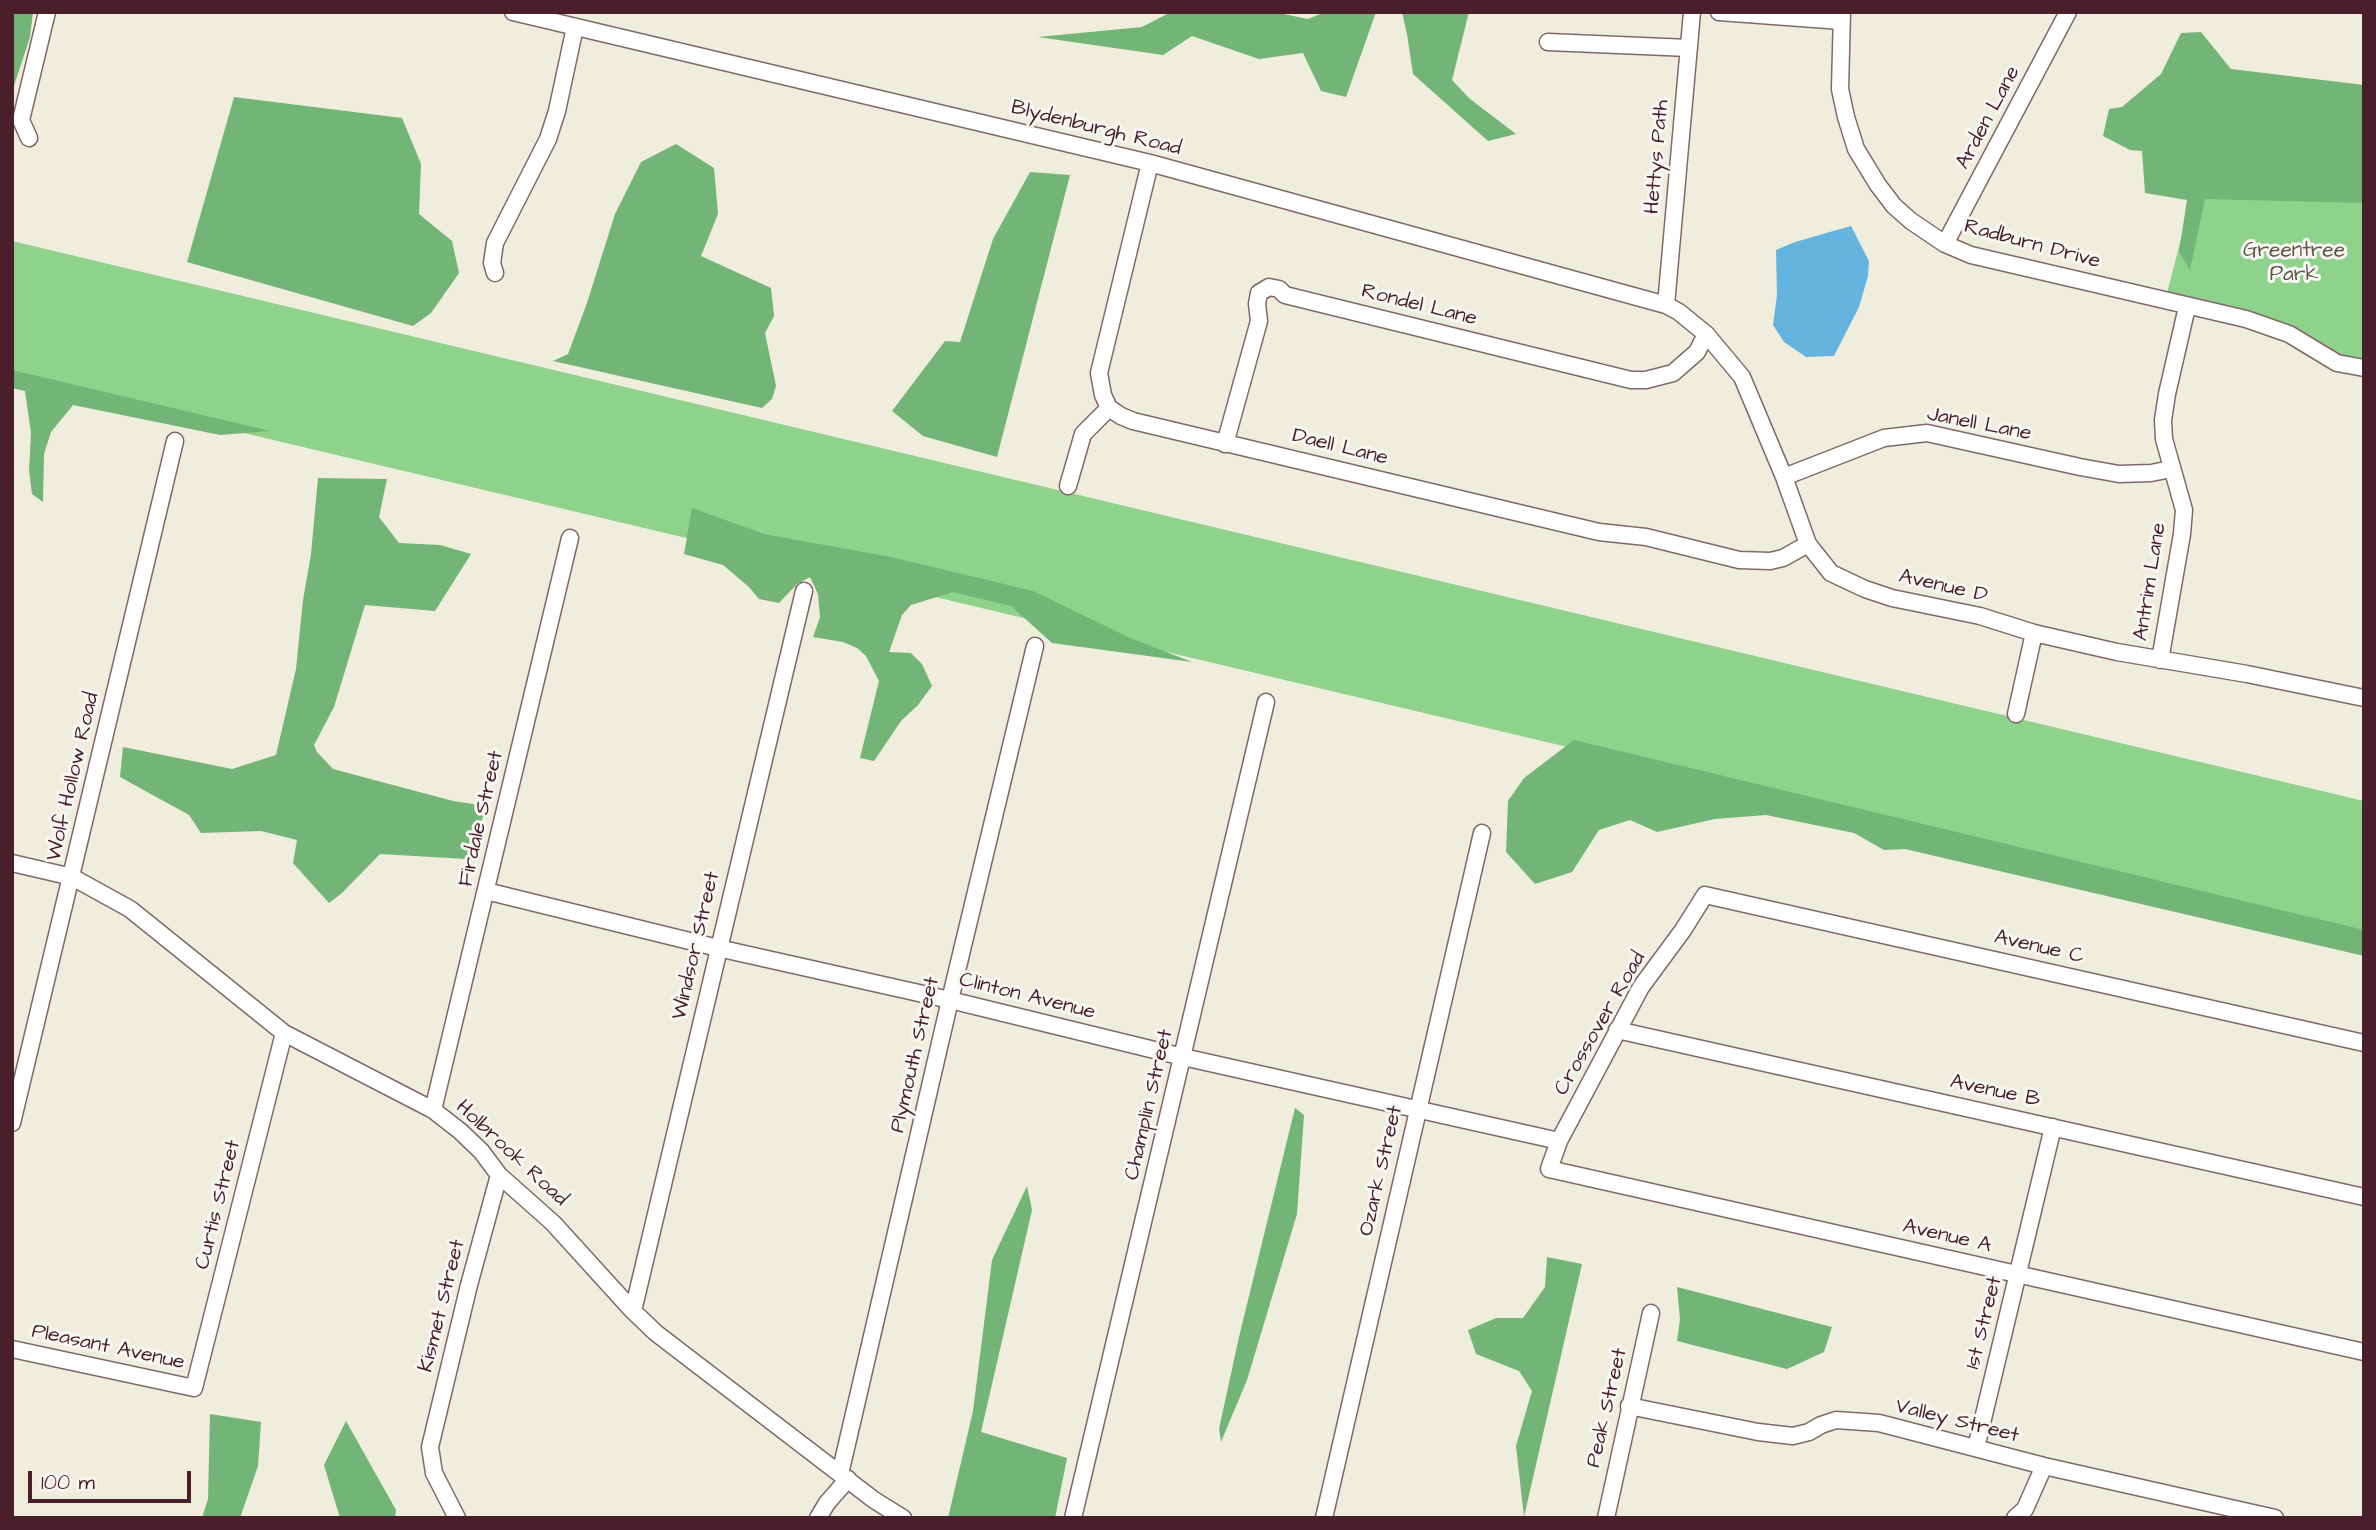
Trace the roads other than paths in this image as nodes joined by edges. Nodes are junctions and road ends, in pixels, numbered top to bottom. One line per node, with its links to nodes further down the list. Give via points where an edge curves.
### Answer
1 (47, 12): 10 (street, via 21,120)
2 (513, 12): 7 (street, Blydenburgh Road)
3 (1692, 12): 9 (street, Hettys Path)
4 (1719, 12): 6 (street)
5 (2068, 12): 12 (street, Arden Lane)
6 (1842, 17): 12 (street, Radburn Drive, via 1840,89 1856,149 1894,206)
7 (575, 27): 11 (street, Blydenburgh Road); 13 (street, via 548,139 495,243)
8 (1548, 42): 9 (street)
9 (1689, 48): 14 (street, Hettys Path)
10 (29, 138)
11 (1150, 163): 14 (street, Blydenburgh Road); 18 (street, via 1099,373)
12 (1945, 244): 15 (street, Radburn Drive, via 1971,255)
13 (495, 273)
14 (1666, 305): 16 (street, Avenue D)
15 (2187, 307): 17 (street, Radburn Drive, via 2246,319 2289,334 2337,363); 21 (street, Antrim Lane, via 2163,421)
16 (1706, 334): 20 (street, Rondel Lane, via 1697,352 1673,373 1631,380 1285,295 1269,287 1259,293 1259,321); 22 (street, Avenue D, via 1742,377)
17 (2364, 368)
18 (1109, 408): 20 (street, Daell Lane, via 1133,421); 23 (street, via 1083,434)
19 (175, 441): 35 (street, Wolf Hollow Road)
20 (1225, 444): 25 (street, Daell Lane, via 1599,532 1646,537 1739,560 1783,558)
21 (2171, 469): 22 (street, Janell Lane, via 2119,474 1927,433 1884,438); 29 (street, Antrim Lane, via 2180,492 2182,534)
22 (1784, 477): 25 (street, Avenue D)
23 (1068, 486)
24 (570, 538): 36 (street, Firdale Street)
25 (1808, 544): 27 (street, Avenue D, via 1831,573 1865,589)
26 (804, 591): 38 (street, Windsor Street)
27 (2034, 633): 29 (street, Avenue D); 32 (street)
28 (1035, 646): 39 (street, Plymouth Street)
29 (2160, 660): 30 (street, Avenue D)
30 (2364, 698)
31 (1266, 702): 43 (street, Champlin Street)
32 (2016, 714)
33 (1482, 833): 45 (street, Ozark Street)
34 (12, 863): 35 (street, Holbrook Road)
35 (72, 877): 41 (street, Holbrook Road, via 130,909); 46 (street, Wolf Hollow Road)
36 (486, 891): 38 (street, Clinton Avenue); 44 (street, Firdale Street)
37 (1705, 895): 40 (street, Crossover Road); 42 (street, Avenue C)
38 (718, 948): 39 (street, Clinton Avenue); 52 (street, Windsor Street)
39 (950, 1000): 43 (street, Clinton Avenue); 60 (street, Plymouth Street)
40 (1617, 1030): 47 (street, Avenue B); 48 (street, Crossover Road)
41 (284, 1033): 44 (street, Holbrook Road); 56 (street, Curtis Street)
42 (2364, 1043)
43 (1183, 1057): 45 (street, Clinton Avenue); 65 (street, Champlin Street)
44 (433, 1110): 49 (street, Holbrook Road, via 481,1151)
45 (1418, 1111): 48 (street, Clinton Avenue); 66 (street, Ozark Street)
46 (12, 1123)
47 (2053, 1126): 50 (street, Avenue B); 51 (street, 1st Street)
48 (1559, 1142): 51 (street, Avenue A, via 1549,1169)
49 (499, 1175): 52 (street, Holbrook Road, via 553,1223); 62 (street, Kismet Street, via 430,1447 434,1473)
50 (2364, 1197)
51 (2019, 1275): 55 (street, Avenue A); 58 (street, 1st Street)
52 (633, 1311): 60 (street, Holbrook Road, via 702,1370)
53 (1651, 1313): 57 (street, Peak Street)
54 (12, 1349): 56 (street, Pleasant Avenue)
55 (2364, 1352)
56 (194, 1388)
57 (1629, 1406): 58 (street, Valley Street, via 1793,1436 1836,1420 1862,1421); 61 (street, Peak Street)
58 (1976, 1448): 59 (street, Valley Street)
59 (2044, 1466): 67 (street, via 2025,1508); 68 (street, Valley Street)
60 (844, 1477): 63 (street); 64 (street, Holbrook Road)
61 (1606, 1515)
62 (457, 1518)
63 (818, 1518)
64 (903, 1518)
65 (1073, 1518)
66 (1324, 1518)
67 (2015, 1518)
68 (2275, 1518)

